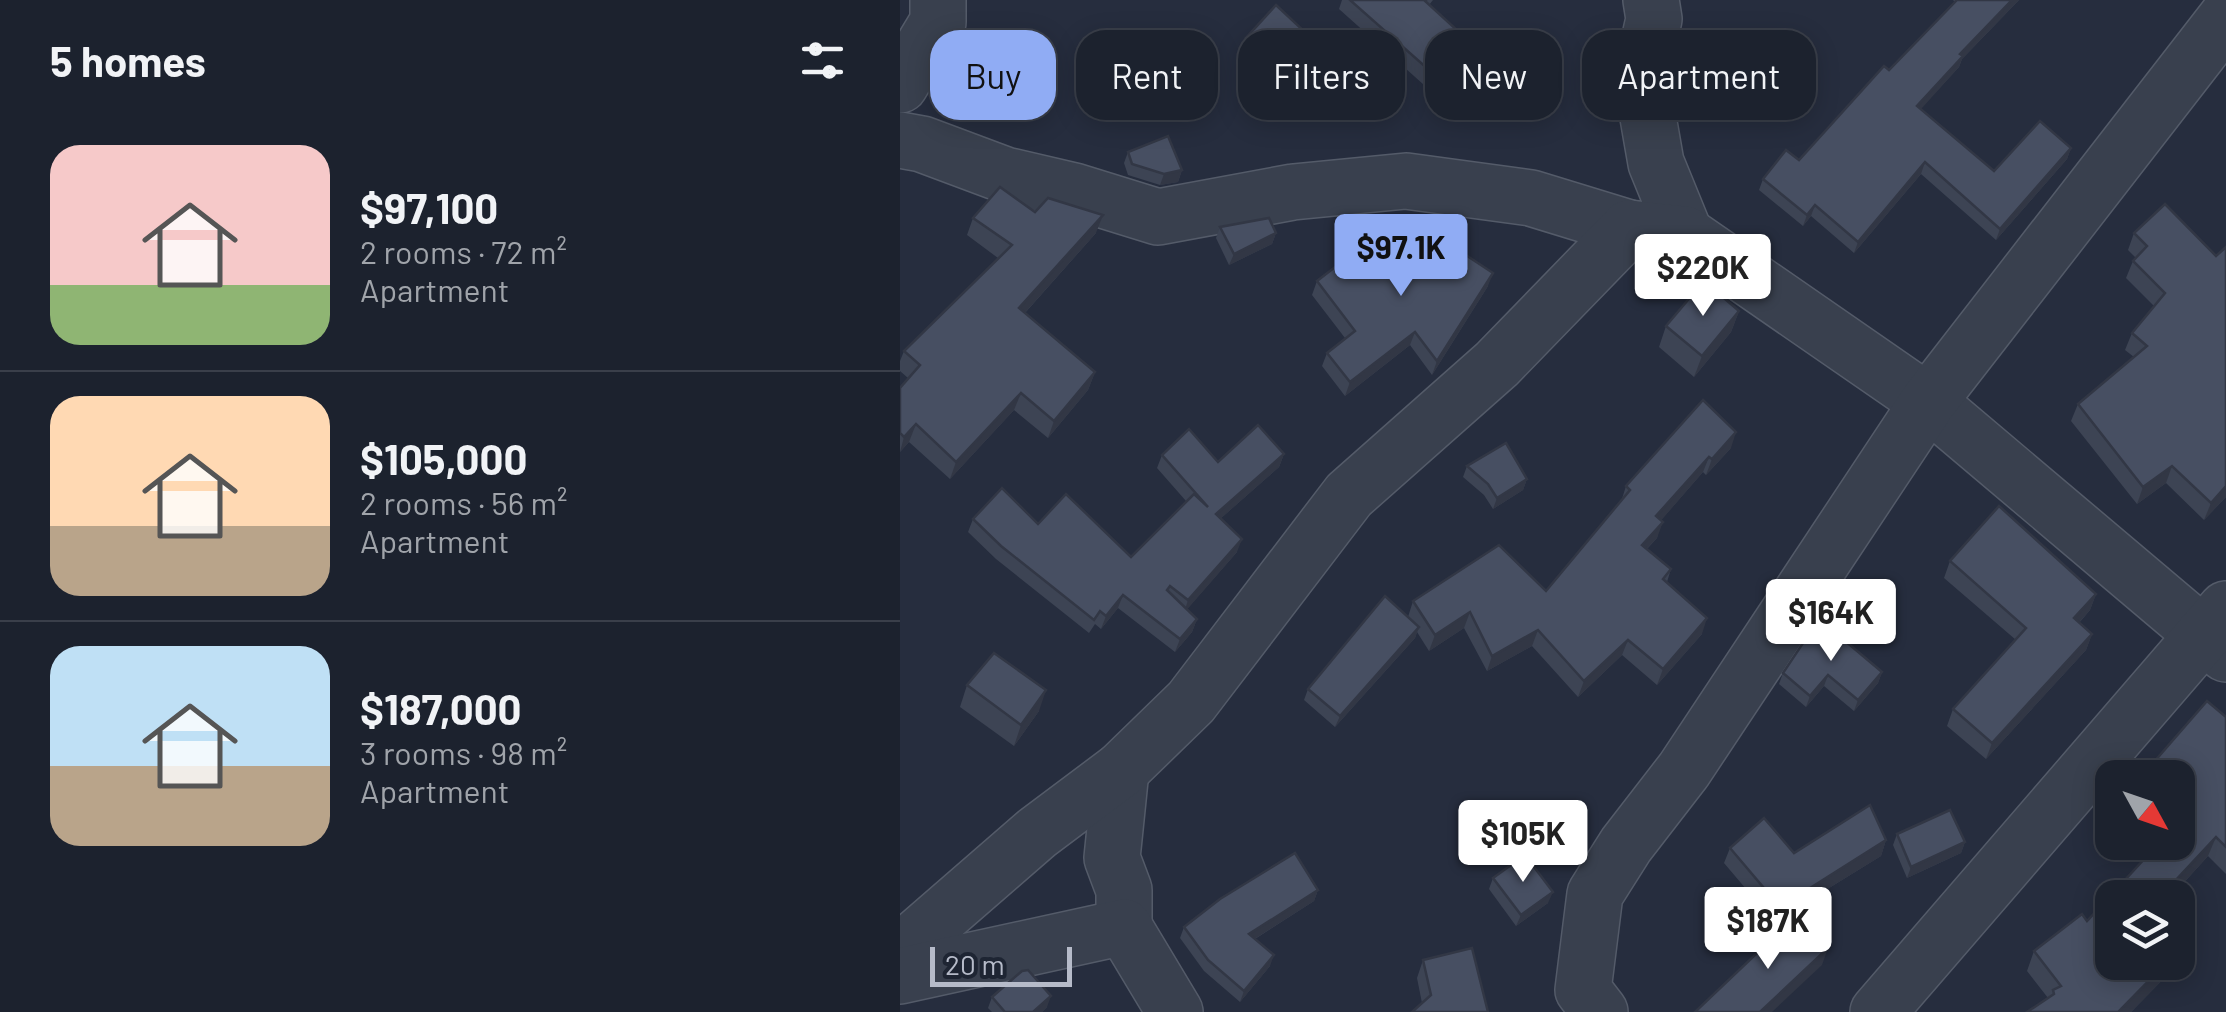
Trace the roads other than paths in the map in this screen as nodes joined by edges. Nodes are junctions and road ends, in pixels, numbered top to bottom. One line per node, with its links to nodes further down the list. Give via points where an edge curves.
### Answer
1 (938, 0): 4 (street, via 938,22)
2 (1652, 0): 7 (street, via 1642,77 1656,163)
3 (2226, 18): 8 (street)
4 (900, 85)
5 (900, 140): 6 (street, via 1158,216 1406,181 1532,198)
6 (1629, 228): 7 (street); 10 (street, via 1497,364 1349,495 1191,702)
7 (1684, 234): 8 (street)
8 (1928, 402): 9 (street); 15 (street, via 1595,894 1583,990)
9 (2218, 632): 16 (street)
10 (1120, 770): 11 (street, via 1112,858 1124,890); 12 (street)
11 (1124, 927): 13 (street); 14 (street)
12 (900, 952)
13 (900, 976)
14 (1175, 1012)
15 (1600, 1012)
16 (1878, 1012)

